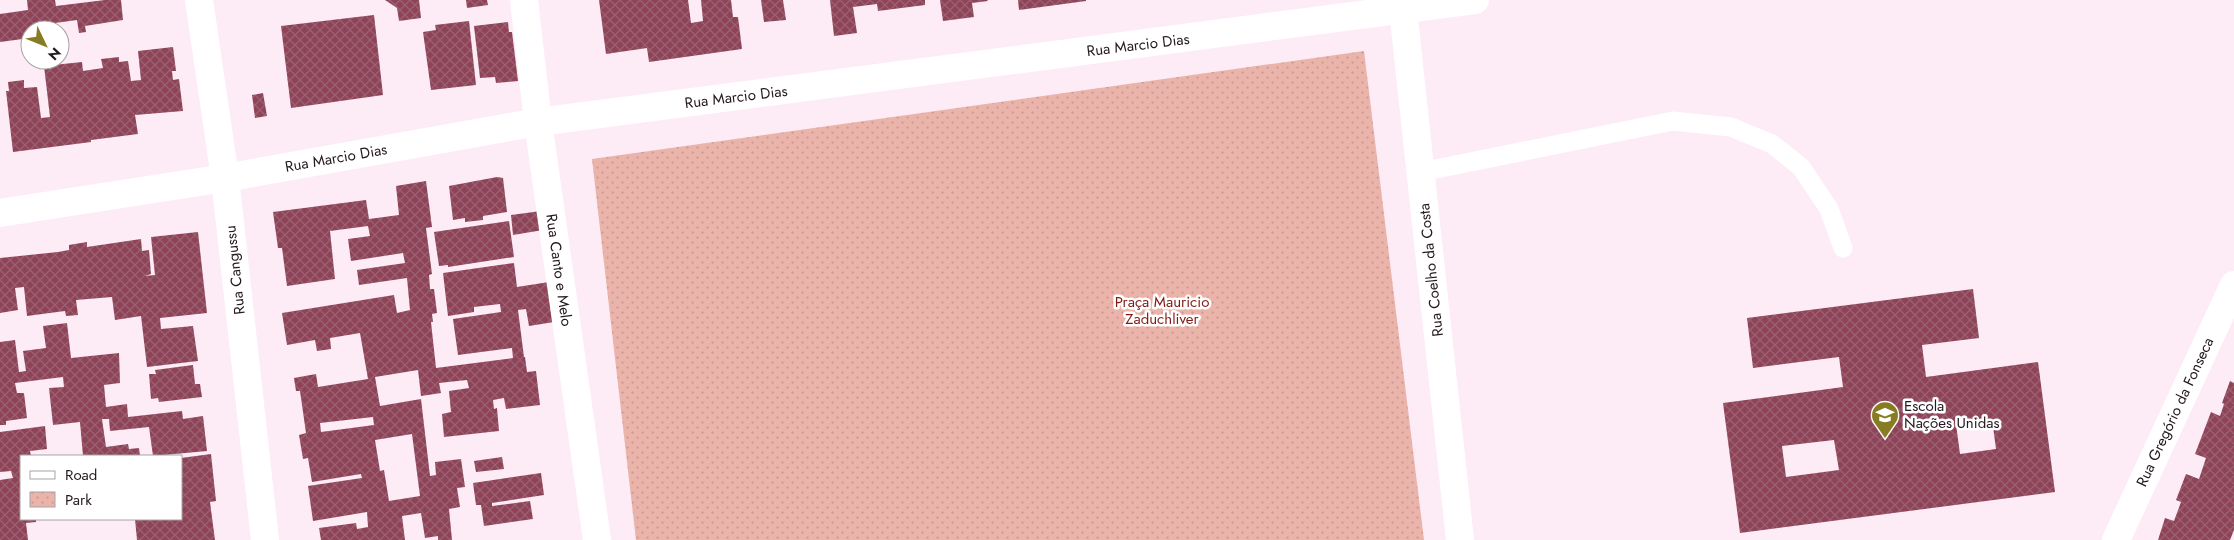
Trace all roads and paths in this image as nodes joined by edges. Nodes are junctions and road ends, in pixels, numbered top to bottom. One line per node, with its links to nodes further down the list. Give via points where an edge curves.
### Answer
1 (200, 0): 7 (street, Rua Cangussu)
2 (524, 0): 5 (street, Rua Canto e Melo)
3 (1475, 0): 4 (street, Rua Marcio Dias)
4 (1403, 5): 5 (street, Rua Marcio Dias); 6 (street, Rua Coelho da Costa)
5 (538, 122): 7 (street, Rua Marcio Dias); 13 (street, Rua Canto e Melo)
6 (1421, 172): 9 (lane, via 1673,121 1730,127 1772,144 1801,167 1829,209); 14 (street, Rua Coelho da Costa)
7 (225, 178): 8 (street, Rua Marcio Dias); 12 (street, Rua Cangussu)
8 (0, 213)
9 (1843, 248)
10 (2234, 285): 11 (street, Rua Gregório da Fonseca)
11 (2121, 539)
12 (265, 540)
13 (597, 540)
14 (1460, 540)

